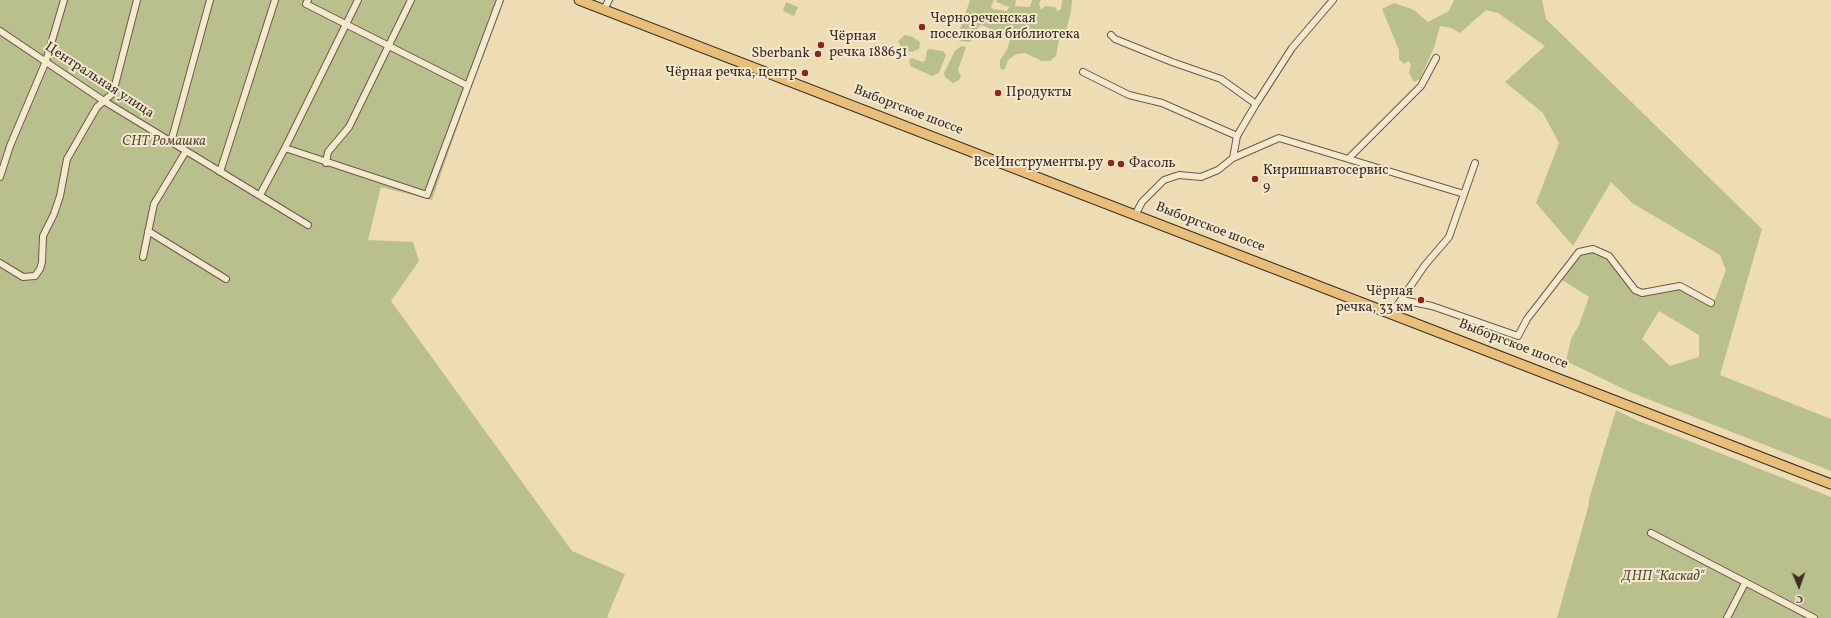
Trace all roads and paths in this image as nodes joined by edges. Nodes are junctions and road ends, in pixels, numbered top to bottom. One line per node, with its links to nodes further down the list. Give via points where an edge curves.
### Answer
1 (64, 0): 18 (street)
2 (136, 0): 21 (street, via 113,93)
3 (210, 0): 24 (street)
4 (275, 0): 31 (street)
5 (308, 0): 13 (street, via 306,4)
6 (358, 0): 13 (street)
7 (411, 0): 16 (street)
8 (500, 0): 20 (street)
9 (579, 0): 12 (main road, Выборгское шоссе)
10 (609, 0): 12 (street)
11 (1333, 0): 22 (street, via 1292,48)
12 (604, 9): 35 (main road, Выборгское шоссе)
13 (346, 25): 16 (street); 25 (street)
14 (0, 31): 18 (street, Центральная улица)
15 (1111, 35): 22 (street, via 1115,39 1172,62 1221,79)
16 (390, 46): 20 (street); 29 (street, via 349,127 328,152)
17 (1436, 58): 28 (street, via 1421,86)
18 (46, 60): 21 (street, Центральная улица); 32 (street, via 10,146)
19 (1083, 72): 23 (street, via 1129,95 1162,103)
20 (468, 86): 29 (street, via 427,195)
21 (104, 101): 24 (street, Центральная улица); 39 (street, via 67,159 60,196 43,236 40,269 35,276 23,277)
22 (1256, 104): 23 (street)
23 (1237, 136): 27 (street)
24 (171, 142): 26 (street, Центральная улица)
25 (285, 148): 29 (street); 34 (street)
26 (186, 151): 31 (street, Центральная улица); 37 (street, via 154,204)
27 (1233, 158): 28 (street, via 1279,138); 35 (street, via 1218,170 1201,177 1178,176 1164,180 1142,202)
28 (1349, 158): 33 (street, via 1421,183)
29 (326, 163)
30 (1475, 163): 33 (street)
31 (220, 172): 34 (street, Центральная улица)
32 (0, 177)
33 (1464, 194): 41 (street, via 1449,238 1425,265)
34 (260, 195): 36 (street, Центральная улица)
35 (1135, 215): 43 (main road, Выборгское шоссе)
36 (308, 225)
37 (148, 231): 38 (street); 40 (street)
38 (143, 257)
39 (0, 263)
40 (226, 279)
41 (1402, 300): 42 (street, via 1432,306 1518,336 1527,319 1579,252 1593,249 1609,256 1636,290 1642,293 1680,286); 43 (street)
42 (1711, 303)
43 (1392, 313): 44 (main road, Выборгское шоссе)
44 (1831, 484)
45 (1651, 533): 46 (street)
46 (1745, 583): 47 (street); 48 (street)
47 (1727, 618)
48 (1814, 618)

